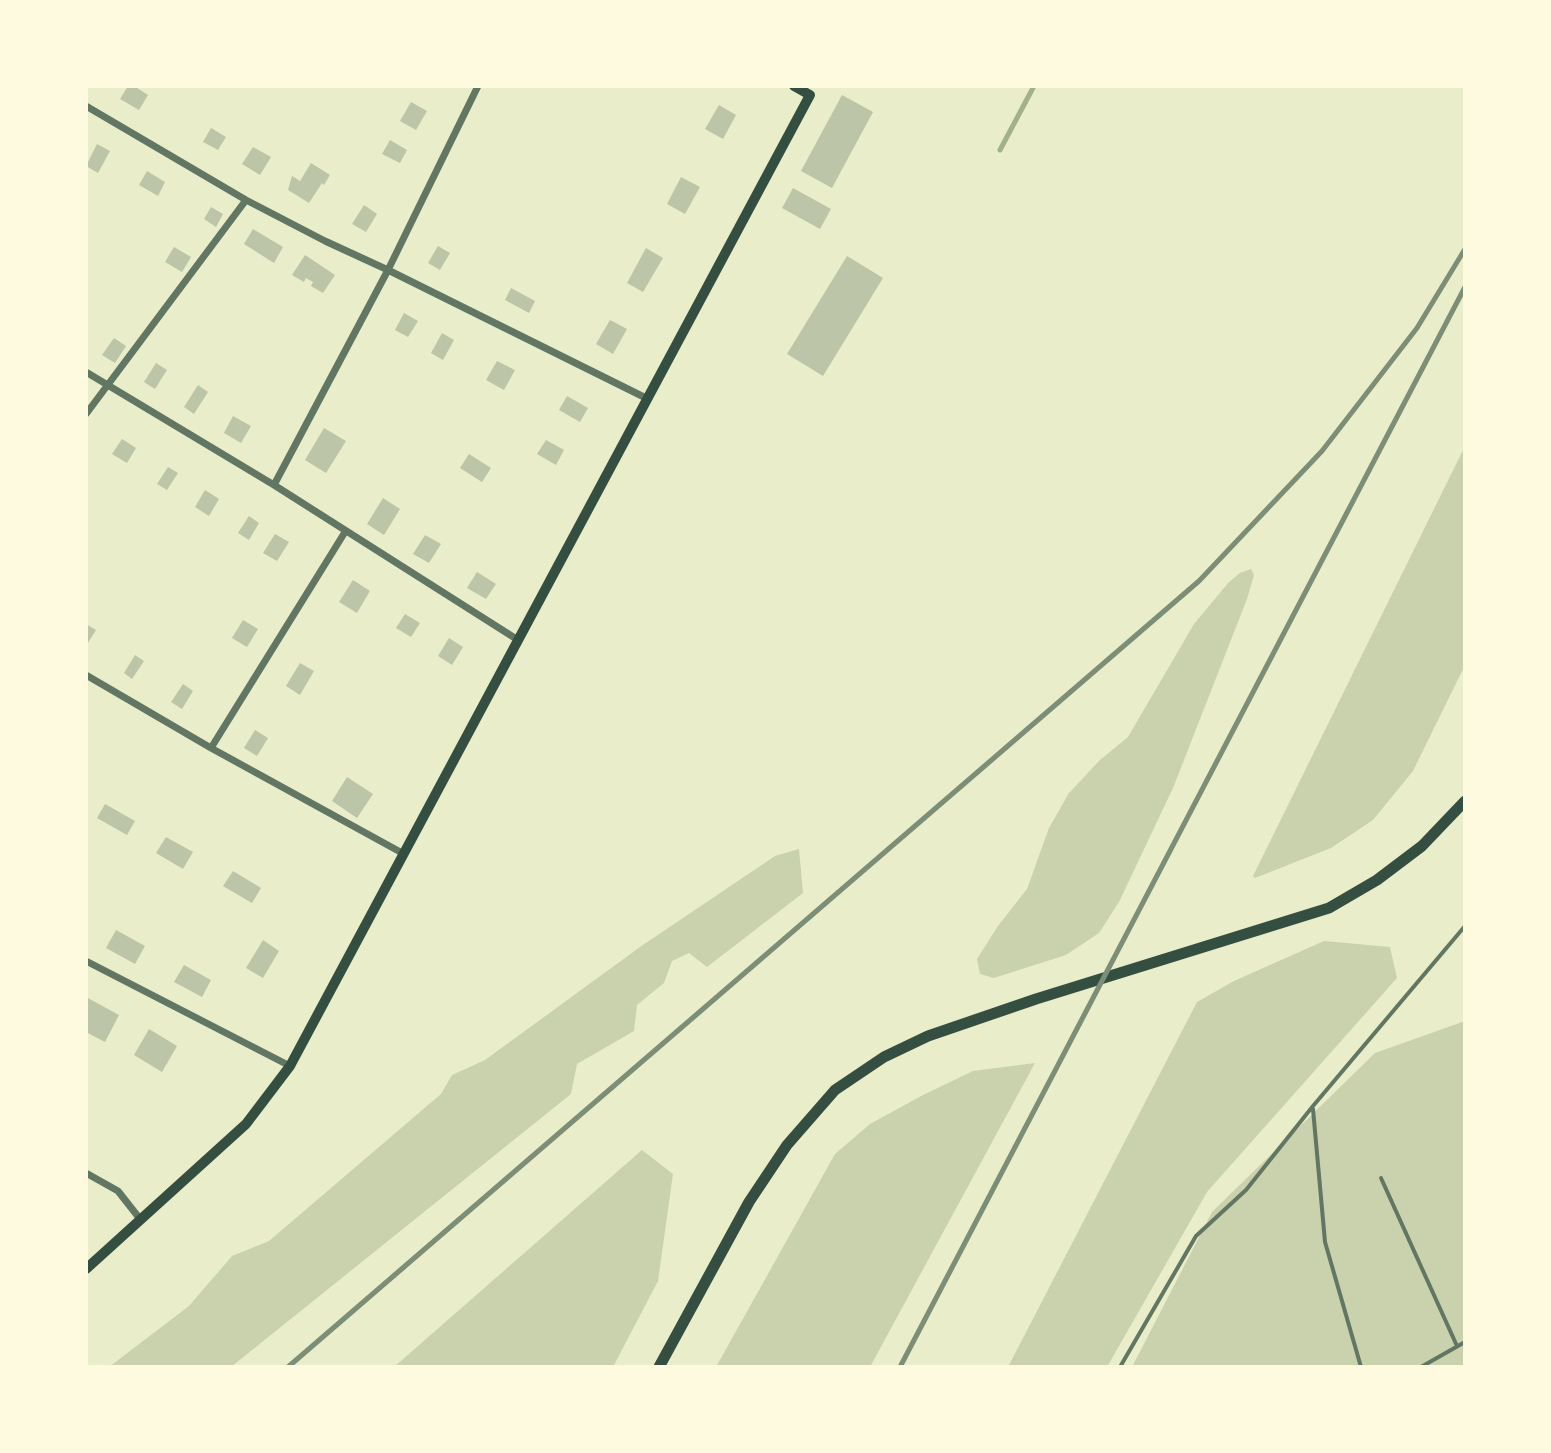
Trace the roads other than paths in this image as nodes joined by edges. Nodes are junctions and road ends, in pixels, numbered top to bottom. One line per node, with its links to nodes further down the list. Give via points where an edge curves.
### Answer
1 (478, 86): 6 (street)
2 (794, 86): 3 (main road)
3 (813, 91): 9 (main road)
4 (86, 106): 5 (street)
5 (246, 200): 6 (street); 8 (street)
6 (388, 270): 9 (street); 11 (street)
7 (86, 372): 8 (street)
8 (107, 385): 10 (street); 11 (street)
9 (648, 399): 13 (main road)
10 (86, 414)
11 (274, 485): 12 (street)
12 (345, 532): 13 (street); 15 (street)
13 (518, 640): 17 (main road)
14 (86, 675): 15 (street)
15 (211, 748): 17 (street)
16 (1465, 801): 28 (main road, via 1411,854 1329,908 928,1036 835,1090 787,1145 749,1202)
17 (404, 854): 20 (main road)
18 (1465, 926): 21 (lane)
19 (86, 961): 20 (street)
20 (290, 1066): 24 (main road, via 246,1124)
21 (1313, 1106): 29 (lane, via 1246,1190 1196,1236); 30 (lane, via 1325,1242)
22 (86, 1173): 24 (street, via 118,1191)
23 (1381, 1178): 27 (lane)
24 (140, 1219): 25 (main road)
25 (86, 1269)
26 (1465, 1342): 27 (lane)
27 (1457, 1346): 31 (lane)
28 (659, 1367)
29 (1120, 1367)
30 (1361, 1367)
31 (1421, 1367)

